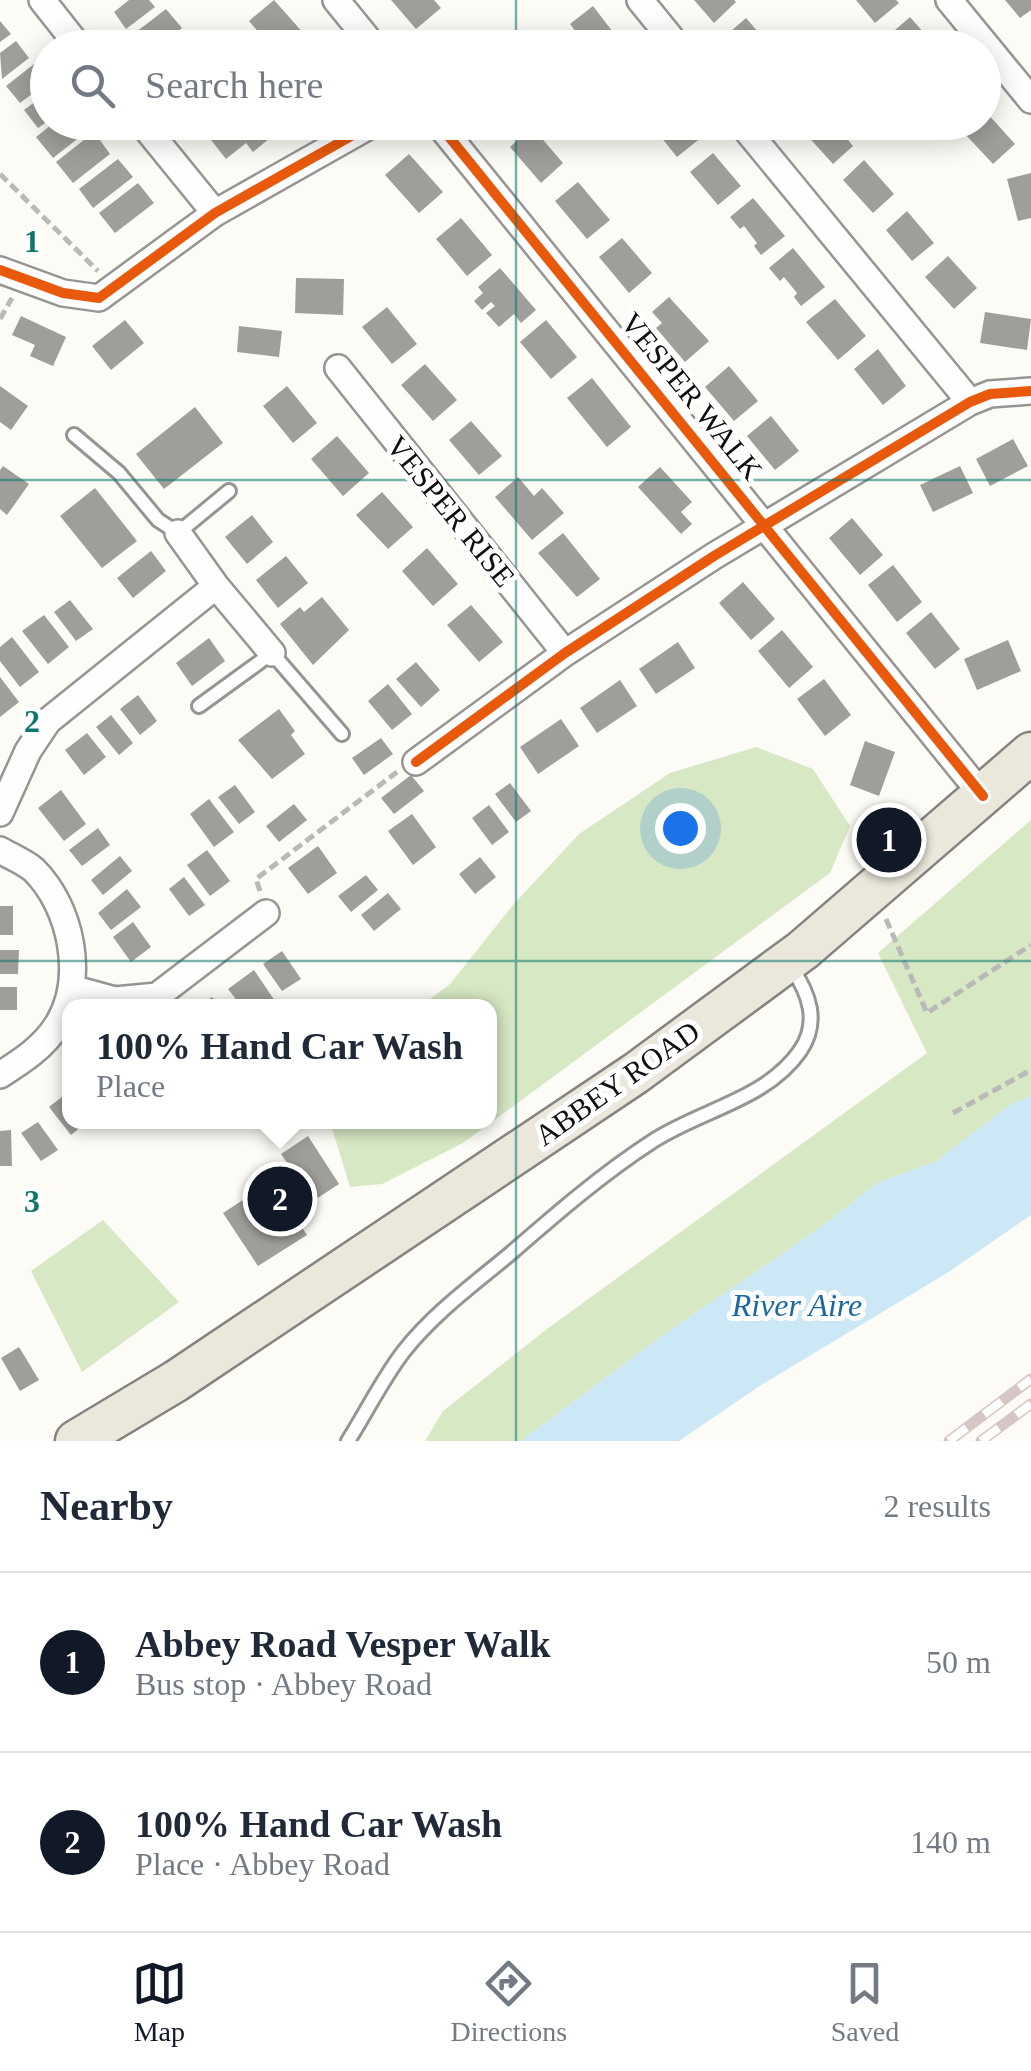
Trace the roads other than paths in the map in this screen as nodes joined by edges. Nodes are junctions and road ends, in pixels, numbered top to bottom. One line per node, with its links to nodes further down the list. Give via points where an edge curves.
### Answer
1 (42, 0): 5 (street)
2 (336, 0): 6 (street)
3 (640, 0): 7 (street)
4 (949, 0): 8 (street)
5 (66, 30)
6 (360, 30)
7 (664, 30)
8 (974, 30)
9 (1001, 63): 10 (street)
10 (1031, 100)
11 (155, 140): 15 (street)
12 (344, 140): 15 (street)
13 (451, 140): 22 (street, VESPER WALK)
14 (755, 140): 19 (street)
15 (214, 213): 16 (street, via 99,298)
16 (0, 270)
17 (338, 368): 26 (street, VESPER RISE)
18 (1031, 391): 19 (street)
19 (970, 402): 22 (street)
20 (74, 436): 23 (lane)
21 (229, 492): 23 (lane)
22 (764, 524): 26 (street); 31 (street, VESPER WALK)
23 (178, 533): 24 (street)
24 (216, 586): 25 (street); 32 (street, via 48,720)
25 (272, 652): 27 (lane); 28 (lane)
26 (566, 654): 30 (street)
27 (199, 706)
28 (342, 734)
29 (1031, 753): 31 (main road, ABBEY ROAD)
30 (416, 762)
31 (983, 796): 35 (main road, ABBEY ROAD)
32 (0, 813)
33 (0, 850): 36 (street, via 33,869 58,906 71,938)
34 (266, 913): 39 (street, via 157,996)
35 (787, 962): 42 (main road, ABBEY ROAD, via 439,1206); 43 (lane, via 811,1008 799,1052 746,1095 657,1138 608,1172 436,1316 403,1352)
36 (72, 988): 37 (street); 38 (street)
37 (68, 999)
38 (111, 999)
39 (126, 999)
40 (62, 1015): 41 (street, via 31,1056)
41 (0, 1075)
42 (76, 1441)
43 (348, 1441)

